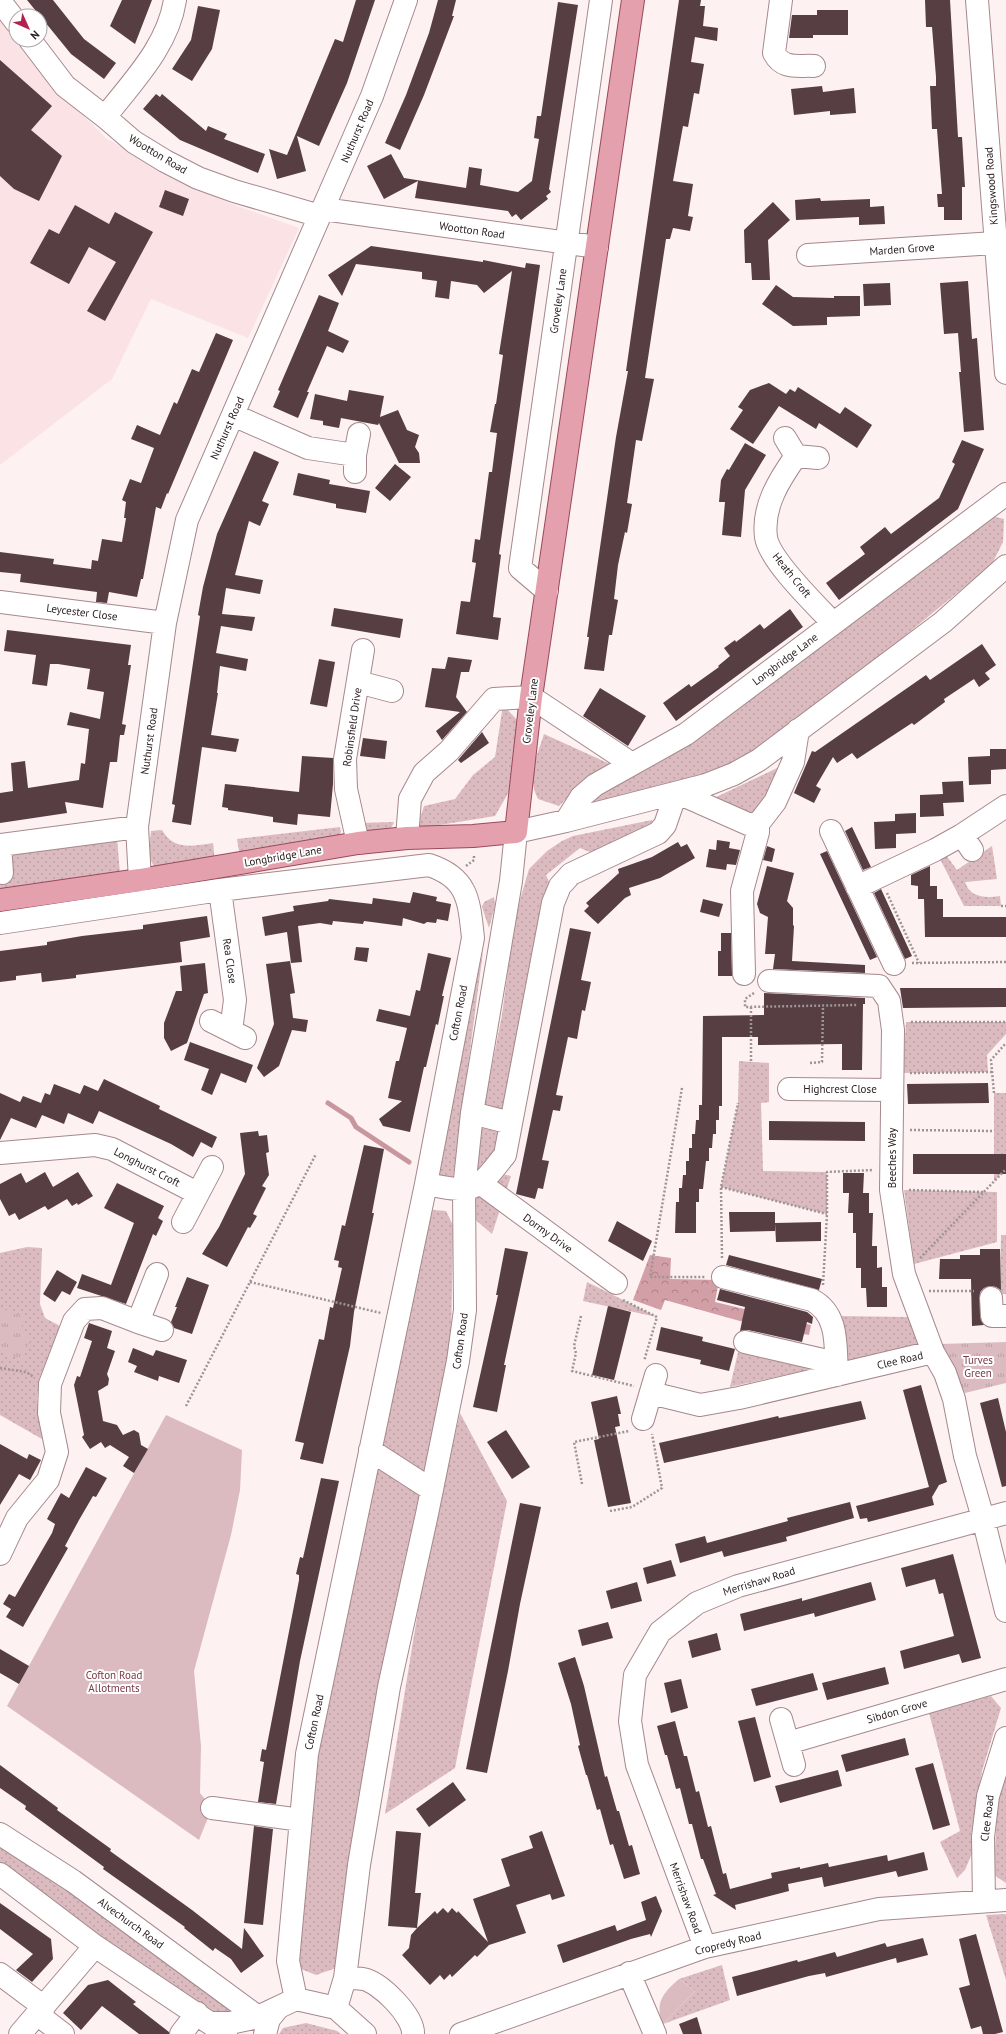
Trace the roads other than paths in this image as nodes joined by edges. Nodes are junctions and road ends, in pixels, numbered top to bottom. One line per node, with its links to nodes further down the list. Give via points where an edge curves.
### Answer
1 (175, 0): 11 (street, via 166,33 149,61)
2 (406, 0): 12 (street, Nuthurst Road, via 372,96)
3 (601, 0): 14 (street, Groveley Lane)
4 (633, 0): 15 (main road, Groveley Lane)
5 (781, 0): 10 (street, via 774,53 785,65)
6 (977, 0): 13 (street, Kingswood Road)
7 (0, 1): 8 (street)
8 (8, 12)
9 (36, 48): 11 (street, Wootton Road, via 65,86)
10 (814, 66)
11 (105, 117): 12 (street, Wootton Road, via 134,142 198,178 234,191)
12 (321, 213): 14 (street, Wootton Road); 18 (street, Nuthurst Road)
13 (995, 243): 16 (street, Marden Grove); 17 (street, Kingswood Road)
14 (566, 244): 15 (street, Wootton Road); 23 (street, Groveley Lane, via 520,568)
15 (597, 247): 23 (main road, Groveley Lane)
16 (808, 255)
17 (1006, 373)
18 (233, 415): 19 (street, via 308,448); 25 (street, Nuthurst Road, via 187,520)
19 (357, 454)
20 (818, 458): 26 (street, Heath Croft, via 790,447 770,501 766,539 789,575)
21 (1006, 494): 26 (street, Longbridge Lane)
22 (1004, 574): 31 (street, Longbridge Lane)
23 (547, 591): 30 (main road, Groveley Lane)
24 (0, 602): 25 (street, Leycester Close)
25 (165, 623): 37 (street, Nuthurst Road)
26 (833, 623): 32 (street, Longbridge Lane, via 686,734)
27 (363, 650): 28 (street, Robinsfield Drive)
28 (358, 682): 29 (street, Robinsfield Drive); 41 (street, Robinsfield Drive, via 345,759 346,789)
29 (392, 691)
30 (531, 697): 32 (street); 39 (main road, Groveley Lane); 40 (street, via 494,699 449,751 424,772 410,800)
31 (798, 730): 33 (street, Longbridge Lane, via 759,760 734,774); 36 (street, via 793,762 775,802)
32 (632, 764): 35 (street, Longbridge Lane, via 595,785 581,797)
33 (677, 793): 35 (street, Longbridge Lane); 36 (street, via 748,824); 57 (street, via 665,825 658,833 571,874 560,886 553,903)
34 (1006, 806): 46 (street, via 967,843 935,850)
35 (566, 821): 39 (street, Longbridge Lane)
36 (758, 824): 51 (street, via 742,891)
37 (137, 827): 43 (street, via 0,845); 44 (street, Nuthurst Road)
38 (831, 831): 46 (street)
39 (516, 832): 40 (main road, Longbridge Lane); 56 (street, Cofton Road, via 511,881)
40 (406, 838): 41 (main road, Longbridge Lane)
41 (358, 843): 42 (main road, Longbridge Lane)
42 (300, 853): 44 (main road, Longbridge Lane); 45 (street)
43 (2, 873)
44 (140, 880): 48 (main road, Longbridge Lane)
45 (302, 881): 47 (street); 60 (street, Cofton Road, via 429,864 445,872 464,889 469,903 473,938)
46 (857, 887): 50 (street)
47 (220, 890): 49 (street); 53 (street, Rea Close, via 238,1034)
48 (0, 900)
49 (0, 923)
50 (899, 964)
51 (744, 974)
52 (769, 982): 54 (street, Beeches Way, via 879,986 889,1002 892,1022)
53 (211, 1021)
54 (892, 1081): 55 (street, Highcrest Close); 72 (street, Beeches Way, via 891,1180 907,1282)
55 (788, 1089)
56 (472, 1113): 57 (street); 61 (street, Cofton Road)
57 (511, 1123): 61 (street, via 505,1155)
58 (0, 1153): 62 (street, Longhurst Croft, via 96,1145 112,1149)
59 (212, 1167): 62 (street)
60 (426, 1184): 61 (street); 75 (street, Cofton Road)
61 (472, 1186): 66 (street, Dormy Drive); 76 (street, Cofton Road, via 465,1310 458,1360)
62 (197, 1193): 63 (street)
63 (183, 1222)
64 (157, 1274): 69 (street)
65 (723, 1277): 73 (street, via 812,1300 822,1306 830,1316 834,1328)
66 (616, 1283)
67 (985, 1295): 68 (street, via 992,1316)
68 (1006, 1316)
69 (138, 1322): 70 (street); 79 (street, via 102,1308 85,1309 74,1321 50,1384 49,1413 57,1452 48,1480 17,1518)
70 (162, 1330)
71 (744, 1342): 73 (street)
72 (933, 1352): 73 (street, Clee Road); 78 (street, Clee Road, via 945,1373 954,1399 965,1456)
73 (837, 1369): 74 (street, Clee Road, via 739,1398 700,1405 653,1384)
74 (647, 1423)
75 (370, 1450): 76 (street); 87 (street, Cofton Road, via 307,1754)
76 (432, 1490): 96 (street, Cofton Road, via 389,1687 359,1865)
77 (1006, 1513): 78 (street, Merrishaw Road)
78 (983, 1518): 80 (street, Clee Road); 93 (street, Merrishaw Road, via 738,1586 697,1603 660,1632 635,1675 630,1721 637,1765)
79 (0, 1554)
80 (1006, 1611)
81 (1006, 1679): 84 (street, Sibdon Grove)
82 (781, 1719): 84 (street)
83 (1006, 1738): 91 (street, Clee Road, via 988,1796 983,1837)
84 (788, 1743): 85 (street)
85 (794, 1765)
86 (212, 1808): 87 (street)
87 (301, 1820): 97 (street, Cofton Road, via 288,1961)
88 (0, 1834): 101 (street, Alvechurch Road, via 73,1881)
89 (0, 1874): 92 (street)
90 (1006, 1900): 91 (street, Cropredy Road)
91 (984, 1901): 93 (street, Cropredy Road, via 879,1909)
92 (95, 1946): 99 (street); 100 (street)
93 (705, 1947): 94 (street, Cropredy Road)
94 (629, 1973): 107 (street, Cropredy Road); 108 (street)
95 (0, 1974): 99 (street)
96 (345, 1978): 98 (street, Cofton Road); 106 (street, via 364,1979 380,1988 402,2008)
97 (287, 2003): 98 (street); 101 (street)
98 (336, 2008): 105 (street)
99 (40, 2011): 102 (street); 103 (street)
100 (211, 2023): 101 (street); 104 (street)
101 (262, 2025)
102 (20, 2034)
103 (62, 2034)
104 (181, 2034)
105 (365, 2034)
106 (413, 2034)
107 (461, 2034)
108 (655, 2034)

